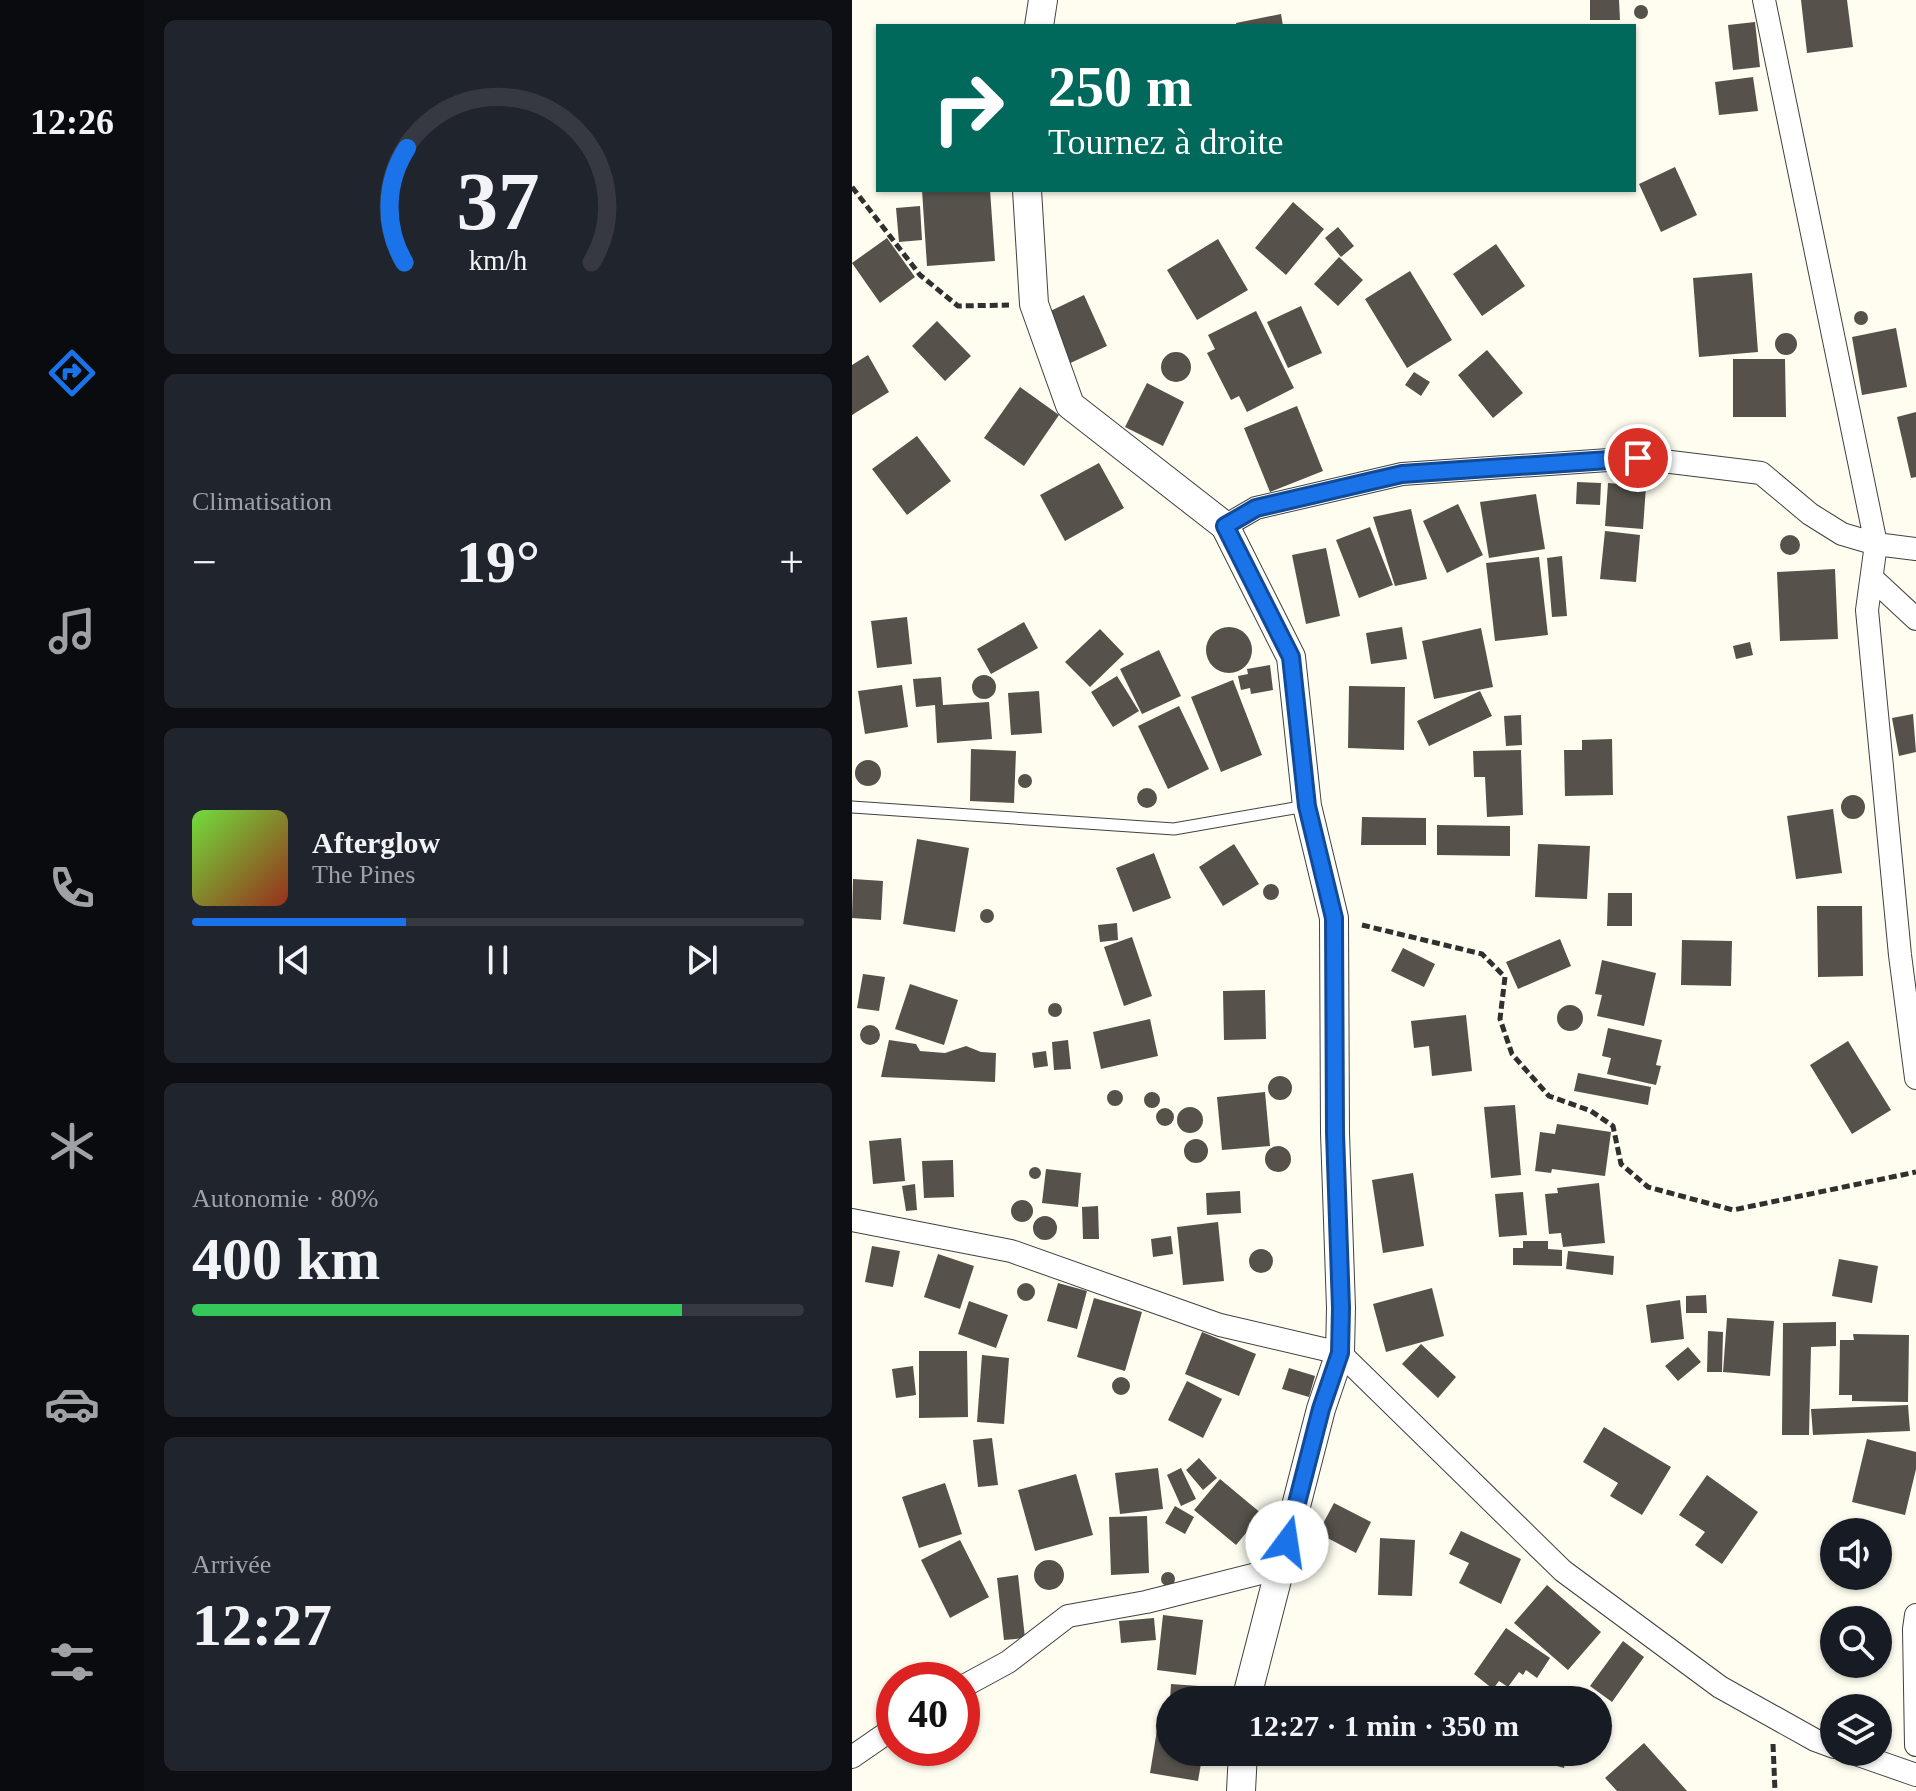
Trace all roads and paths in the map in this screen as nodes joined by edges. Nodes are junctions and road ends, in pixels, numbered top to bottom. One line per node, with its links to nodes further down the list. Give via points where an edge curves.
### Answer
1 (1043, 0): 3 (street)
2 (1764, 0): 8 (street)
3 (1039, 24)
4 (852, 187): 6 (path, via 920,275 958,306)
5 (1027, 192): 6 (street)
6 (1034, 304): 7 (street, via 1070,405)
7 (1225, 526): 8 (street, via 1256,508 1402,474 1638,458 1761,473 1842,534); 12 (street, via 1291,657)
8 (1876, 544): 9 (street); 10 (street)
9 (1916, 549)
10 (1872, 578): 11 (street); 15 (street, via 1869,633)
11 (1916, 619)
12 (1307, 806): 13 (lane, via 1174,829); 14 (street)
13 (852, 807)
14 (1334, 918): 16 (path, via 1482,954 1505,977 1500,1019 1512,1054 1549,1096 1591,1111 1613,1126 1621,1164 1648,1187 1733,1210); 18 (street)
15 (1916, 1078)
16 (1916, 1172)
17 (852, 1220): 18 (street, via 1011,1251 1220,1325)
18 (1340, 1353): 19 (street); 23 (street, via 1563,1571 1720,1687)
19 (1280, 1568): 21 (street, via 1068,1616); 22 (street)
20 (1916, 1615): 26 (street)
21 (980, 1677)
22 (1250, 1686)
23 (1773, 1717): 25 (street); 32 (path)
24 (876, 1740): 27 (street)
25 (1820, 1742)
26 (1916, 1745)
27 (852, 1757)
28 (1242, 1766): 31 (street)
29 (1890, 1766): 30 (street)
30 (1916, 1775)
31 (1241, 1791)
32 (1775, 1791)

